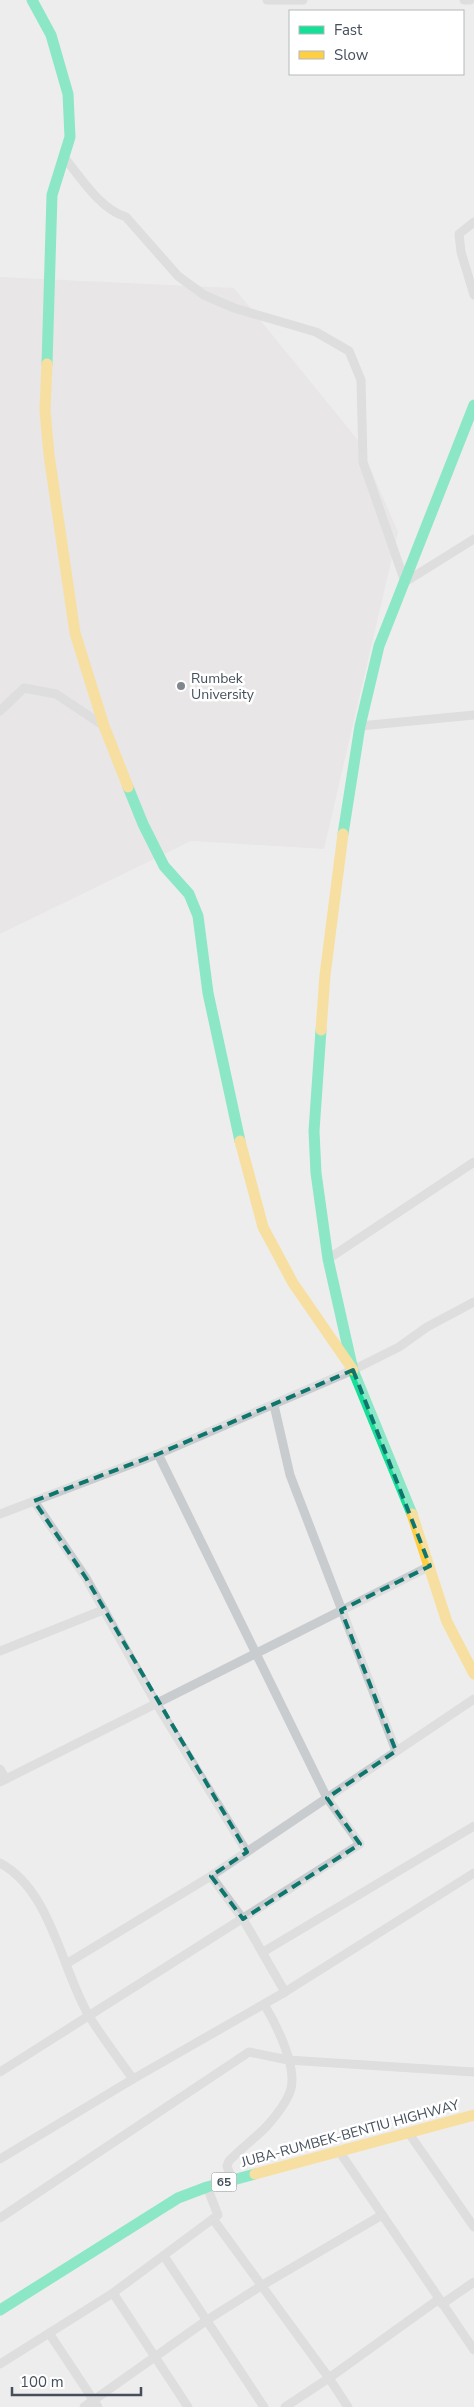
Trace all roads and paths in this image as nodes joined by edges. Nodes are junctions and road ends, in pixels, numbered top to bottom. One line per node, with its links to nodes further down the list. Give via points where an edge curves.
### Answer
1 (32, 0): 6 (street, via 51,35 68,94 70,137)
2 (267, 0): 3 (street)
3 (303, 0)
4 (464, 0): 5 (street)
5 (470, 0)
6 (64, 157): 11 (street, via 92,192 116,214 126,217 178,276 204,295 234,308 316,332 349,351 361,380 363,462); 14 (street, via 52,195 46,419 75,633)
7 (474, 222): 8 (street, via 459,234)
8 (474, 295)
9 (474, 405): 11 (street)
10 (474, 539): 11 (street)
11 (405, 582): 15 (street, via 380,646)
12 (0, 711): 14 (street, via 24,688 56,694)
13 (474, 715): 15 (street)
14 (104, 726): 19 (street, via 164,866 189,894 198,916 208,993 263,1227 292,1282)
15 (360, 726): 17 (street, via 331,922 314,1131 316,1173)
16 (474, 1162): 17 (street)
17 (328, 1259): 19 (street)
18 (474, 1302): 19 (street)
19 (353, 1370): 20 (street); 24 (street)
20 (274, 1405): 21 (street); 26 (street, via 290,1475)
21 (158, 1454): 22 (street); 28 (street)
22 (34, 1501): 23 (street); 25 (street, via 86,1578)
23 (0, 1514)
24 (430, 1566): 26 (street); 29 (street, via 447,1622)
25 (103, 1610): 27 (street); 31 (street)
26 (341, 1610): 28 (street); 32 (street)
27 (0, 1651)
28 (254, 1653): 31 (street); 35 (street)
29 (474, 1674)
30 (474, 1699): 32 (street)
31 (156, 1703): 34 (street); 37 (street)
32 (396, 1751): 35 (street)
33 (0, 1769): 34 (street)
34 (3, 1780)
35 (327, 1798): 37 (street); 41 (street, via 360,1844)
36 (474, 1826): 42 (street)
37 (247, 1852): 40 (street)
38 (0, 1863): 43 (street, via 14,1870 28,1884)
39 (474, 1873): 44 (street)
40 (210, 1876): 41 (street); 43 (street)
41 (243, 1919): 42 (street); 46 (street)
42 (262, 1952): 44 (street)
43 (66, 1964): 46 (street)
44 (286, 1992): 45 (street)
45 (264, 2004): 47 (street, via 276,2024); 50 (street)
46 (88, 2015): 48 (street); 50 (street)
47 (288, 2060): 49 (street); 55 (street, via 293,2079 291,2091 266,2127 228,2161); 58 (street, via 249,2052)
48 (0, 2072)
49 (474, 2072)
50 (133, 2078): 54 (street)
51 (474, 2115): 52 (street, JUBA-RUMBEK-BENTIU HIGHWAY / 65)
52 (408, 2132): 53 (street, JUBA-RUMBEK-BENTIU HIGHWAY / 65); 60 (street)
53 (339, 2151): 55 (street, JUBA-RUMBEK-BENTIU HIGHWAY / 65); 57 (street)
54 (0, 2158)
55 (232, 2180): 56 (street, JUBA-RUMBEK-BENTIU HIGHWAY / 65)
56 (207, 2187): 59 (street, via 218,2215); 66 (street, JUBA-RUMBEK-BENTIU HIGHWAY / 65, via 178,2198)
57 (382, 2215): 63 (street); 65 (street)
58 (0, 2218)
59 (213, 2219): 61 (street); 63 (street)
60 (474, 2227)
61 (164, 2256): 64 (street); 67 (street)
62 (474, 2282): 65 (street)
63 (260, 2286): 67 (street); 72 (street)
64 (113, 2293): 68 (street); 70 (street)
65 (441, 2301): 69 (street); 72 (street)
66 (0, 2310)
67 (207, 2320): 70 (street); 76 (street)
68 (49, 2333): 71 (street); 73 (street)
69 (474, 2350)
70 (155, 2358): 73 (street); 75 (street)
71 (0, 2364)
72 (329, 2378): 77 (street); 78 (street)
73 (96, 2404): 74 (street)
74 (84, 2407)
75 (188, 2407)
76 (264, 2407)
77 (285, 2407)
78 (348, 2407)

